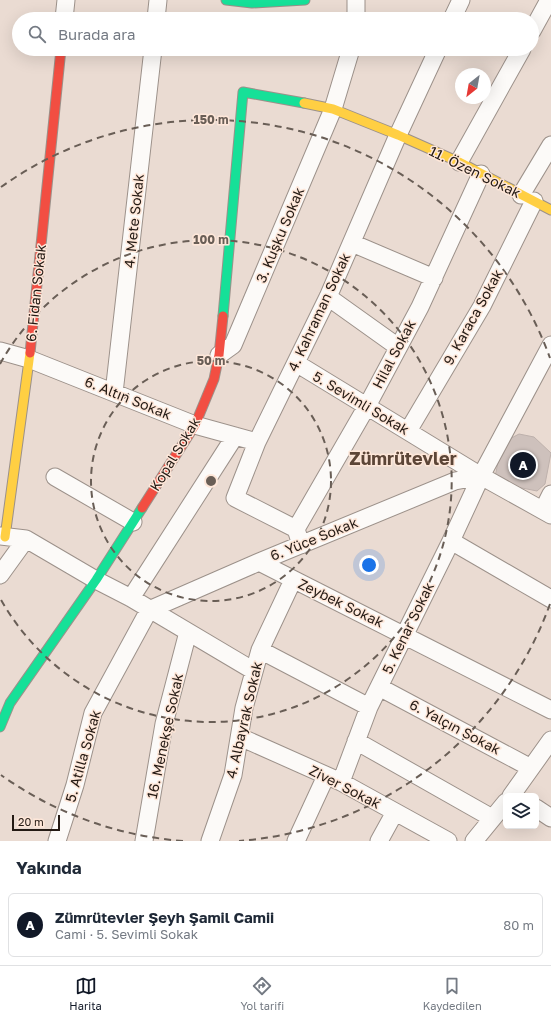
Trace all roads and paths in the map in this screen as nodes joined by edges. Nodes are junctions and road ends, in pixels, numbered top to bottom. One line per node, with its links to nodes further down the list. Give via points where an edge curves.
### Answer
1 (66, 0): 8 (street)
2 (158, 0): 9 (street)
3 (226, 0): 4 (street, via 252,3)
4 (305, 0)
5 (356, 0): 10 (street)
6 (461, 0): 11 (street)
7 (549, 0): 12 (street)
8 (65, 12)
9 (157, 12)
10 (356, 12)
11 (455, 12)
12 (539, 18)
13 (59, 56): 32 (street, 6. Fidan Sokak)
14 (152, 56): 34 (street, 4. Mete Sokak)
15 (349, 56): 18 (street, 3. Kuşku Sokak)
16 (435, 56): 19 (street, 4. Kahraman Sokak)
17 (518, 56): 21 (street)
18 (333, 109): 19 (street); 31 (street, 3. Kuşku Sokak, via 233,345); 31 (street, Kopal Sokak, via 243,92)
19 (398, 135): 21 (street, 11. Özen Sokak); 25 (street, 4. Kahraman Sokak)
20 (551, 145): 23 (street, 9. Karaca Sokak)
21 (459, 162): 22 (street, 11. Özen Sokak)
22 (482, 174): 23 (street, 11. Özen Sokak); 26 (street, Hilal Sokak)
23 (527, 198): 24 (street, 11. Özen Sokak); 37 (street, 9. Karaca Sokak, via 482,306)
24 (551, 210)
25 (352, 243): 26 (street); 27 (street, 4. Kahraman Sokak)
26 (434, 278): 29 (street, Hilal Sokak)
27 (328, 297): 29 (street); 33 (street, 4. Kahraman Sokak)
28 (551, 345): 40 (street, 5. Kenar Sokak)
29 (398, 347): 35 (street, Hilal Sokak)
30 (0, 351): 32 (street, 6. Altın Sokak)
31 (219, 355): 36 (street, Kopal Sokak, via 214,379)
32 (29, 358): 34 (street, 6. Altın Sokak); 45 (street, 6. Fidan Sokak)
33 (296, 363): 35 (street, 5. Sevimli Sokak); 39 (street, 4. Kahraman Sokak)
34 (114, 393): 36 (street, 6. Altın Sokak)
35 (367, 406): 37 (street, 5. Sevimli Sokak); 46 (street, Hilal Sokak)
36 (196, 425): 38 (street, 6. Altın Sokak); 44 (street, Kopal Sokak)
37 (408, 431): 40 (street, 5. Sevimli Sokak)
38 (235, 436): 39 (street, 6. Altın Sokak); 53 (street)
39 (257, 442): 46 (street, 4. Kahraman Sokak, via 235,498)
40 (481, 476): 43 (street, 5. Sevimli Sokak); 46 (street, 6. Yüce Sokak, via 456,481); 48 (street, 5. Kenar Sokak)
41 (55, 477): 44 (street)
42 (551, 494): 43 (street)
43 (547, 513)
44 (133, 522): 51 (street, Kopal Sokak)
45 (3, 536): 47 (street)
46 (298, 537): 49 (street, 6. Yüce Sokak)
47 (26, 539): 50 (street); 51 (street)
48 (451, 541): 54 (street); 57 (street, 5. Kenar Sokak)
49 (259, 562): 52 (street, Zeybek Sokak); 55 (street, 6. Yüce Sokak)
50 (0, 575)
51 (96, 580): 53 (street); 61 (street, Kopal Sokak)
52 (293, 580): 57 (street, Zeybek Sokak); 58 (street, 4. Albayrak Sokak)
53 (132, 598): 55 (street)
54 (551, 599)
55 (149, 610): 56 (street); 76 (street, 5. Atilla Sokak, via 93,713)
56 (188, 632): 59 (street); 77 (street, 16. Menekşe Sokak, via 164,724)
57 (404, 635): 60 (street, 5. Kenar Sokak); 63 (street, Zeybek Sokak)
58 (260, 650): 59 (street, 4. Albayrak Sokak); 62 (street)
59 (254, 671): 65 (street, 4. Albayrak Sokak, via 244,708)
60 (379, 687): 62 (street, 5. Kenar Sokak); 68 (street, 6. Yalçın Sokak)
61 (5, 700): 64 (street, Kopal Sokak)
62 (369, 707): 67 (street, 5. Kenar Sokak)
63 (551, 710)
64 (0, 727)
65 (240, 737): 69 (street, Ziver Sokak); 78 (street, 4. Albayrak Sokak, via 233,775)
66 (551, 740): 68 (street)
67 (356, 741): 69 (street, 5. Kenar Sokak); 74 (street)
68 (531, 768): 70 (street)
69 (333, 779): 73 (street, Ziver Sokak); 79 (street, 5. Kenar Sokak)
70 (515, 793)
71 (503, 806): 74 (street)
72 (539, 810): 75 (street)
73 (395, 812): 80 (street); 81 (street, Ziver Sokak)
74 (492, 818): 82 (street)
75 (551, 818)
76 (57, 841)
77 (144, 841)
78 (210, 841)
79 (296, 841)
80 (378, 841)
81 (448, 841)
82 (474, 841)

